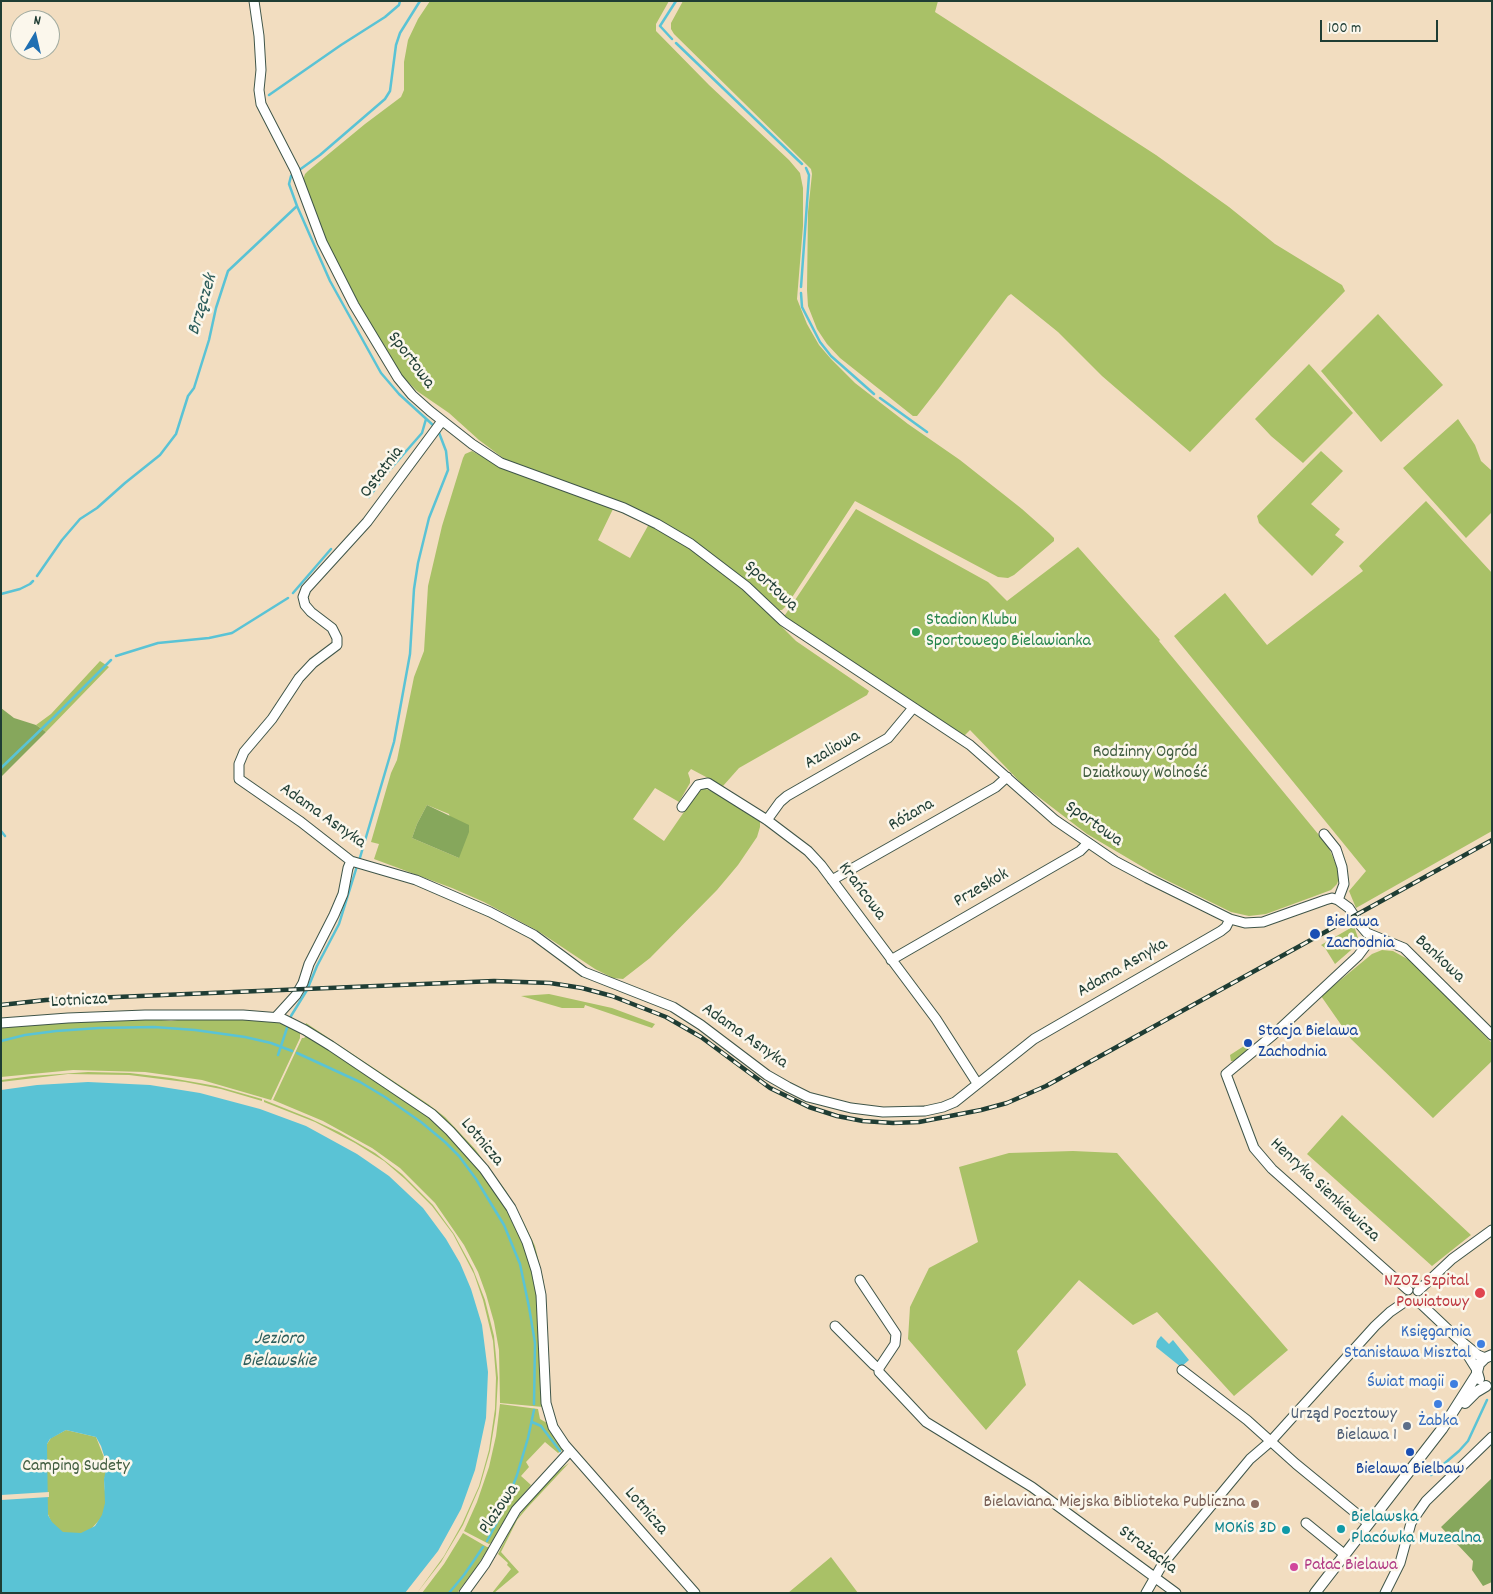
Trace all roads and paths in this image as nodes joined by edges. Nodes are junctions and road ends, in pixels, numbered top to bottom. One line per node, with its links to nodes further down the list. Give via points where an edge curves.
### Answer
1 (254, 1): 2 (street, Sportowa, via 259,36 261,104 296,172 324,248 369,332 404,386)
2 (438, 426): 3 (street, Sportowa, via 505,465 624,508 681,538 746,586 786,624); 5 (street, Ostatnia, via 370,518 309,584 303,597 304,604 335,632 336,646 298,678 245,751 239,764)
3 (913, 708): 4 (street, Sportowa, via 972,747); 7 (street, Azaliowa, via 888,738 785,798)
4 (1006, 777): 9 (street, Sportowa); 11 (street, Różana, via 996,787)
5 (239, 779): 10 (street, Adama Asnyka)
6 (682, 807): 7 (street, Krańcowa, via 698,785 708,783)
7 (767, 820): 11 (street, Krańcowa, via 808,851)
8 (1324, 834): 12 (street, via 1337,851 1343,869 1344,884)
9 (1088, 843): 13 (street, Sportowa, via 1142,876); 15 (street, Przeskok, via 1080,851)
10 (356, 863): 16 (street, via 348,868 334,915 303,983); 19 (street, Adama Asnyka, via 416,880 497,915 534,935 584,972 673,1008 767,1075 808,1097 850,1108 883,1112 925,1111 955,1102)
11 (832, 880): 15 (street, Krańcowa)
12 (1338, 900): 13 (street, Sportowa, via 1324,900 1263,922 1245,923); 14 (street, via 1350,908 1361,926)
13 (1230, 919): 19 (street, Adama Asnyka, via 1221,932 1034,1039)
14 (1373, 936): 18 (street, Bankowa, via 1404,948); 22 (street, Henryka Sienkiewicza, via 1358,956 1226,1074 1254,1148 1272,1169)
15 (891, 960): 19 (street, Krańcowa, via 940,1024)
16 (279, 1018): 17 (street, Lotnicza, via 145,1015); 36 (street, Lotnicza, via 331,1046 432,1114 450,1130 506,1199 524,1235 536,1270 543,1319 547,1408 553,1427)
17 (1, 1023)
18 (1492, 1035)
19 (977, 1084)
20 (1492, 1230): 23 (street, via 1452,1259)
21 (860, 1280): 29 (street, via 896,1334 896,1344)
22 (1408, 1290): 23 (street); 24 (street, via 1404,1296)
23 (1418, 1290): 25 (street)
24 (1406, 1301): 25 (street, via 1412,1304); 35 (street, via 1375,1326)
25 (1419, 1302): 27 (street)
26 (836, 1326): 29 (street, Strażacka)
27 (1456, 1338): 28 (street, via 1478,1355); 31 (street)
28 (1488, 1357): 31 (main road, via 1480,1362)
29 (878, 1368): 40 (street, Strażacka, via 926,1422 1032,1487)
30 (1182, 1370): 35 (street)
31 (1477, 1372): 32 (main road, via 1480,1381); 33 (main road)
32 (1489, 1387): 33 (main road, via 1476,1392)
33 (1448, 1420): 38 (main road)
34 (1492, 1437): 46 (street, via 1419,1511 1411,1523 1400,1562)
35 (1271, 1441): 38 (street); 40 (street, via 1250,1459)
36 (570, 1451): 41 (street, Plażowa, via 519,1507); 42 (street, Lotnicza)
37 (1306, 1522): 39 (street)
38 (1368, 1523): 39 (main road)
39 (1344, 1554): 45 (main road)
40 (1154, 1576): 43 (street); 44 (street, Strażacka)
41 (464, 1593)
42 (695, 1593)
43 (1146, 1593)
44 (1176, 1593)
45 (1315, 1593)
46 (1385, 1593)

